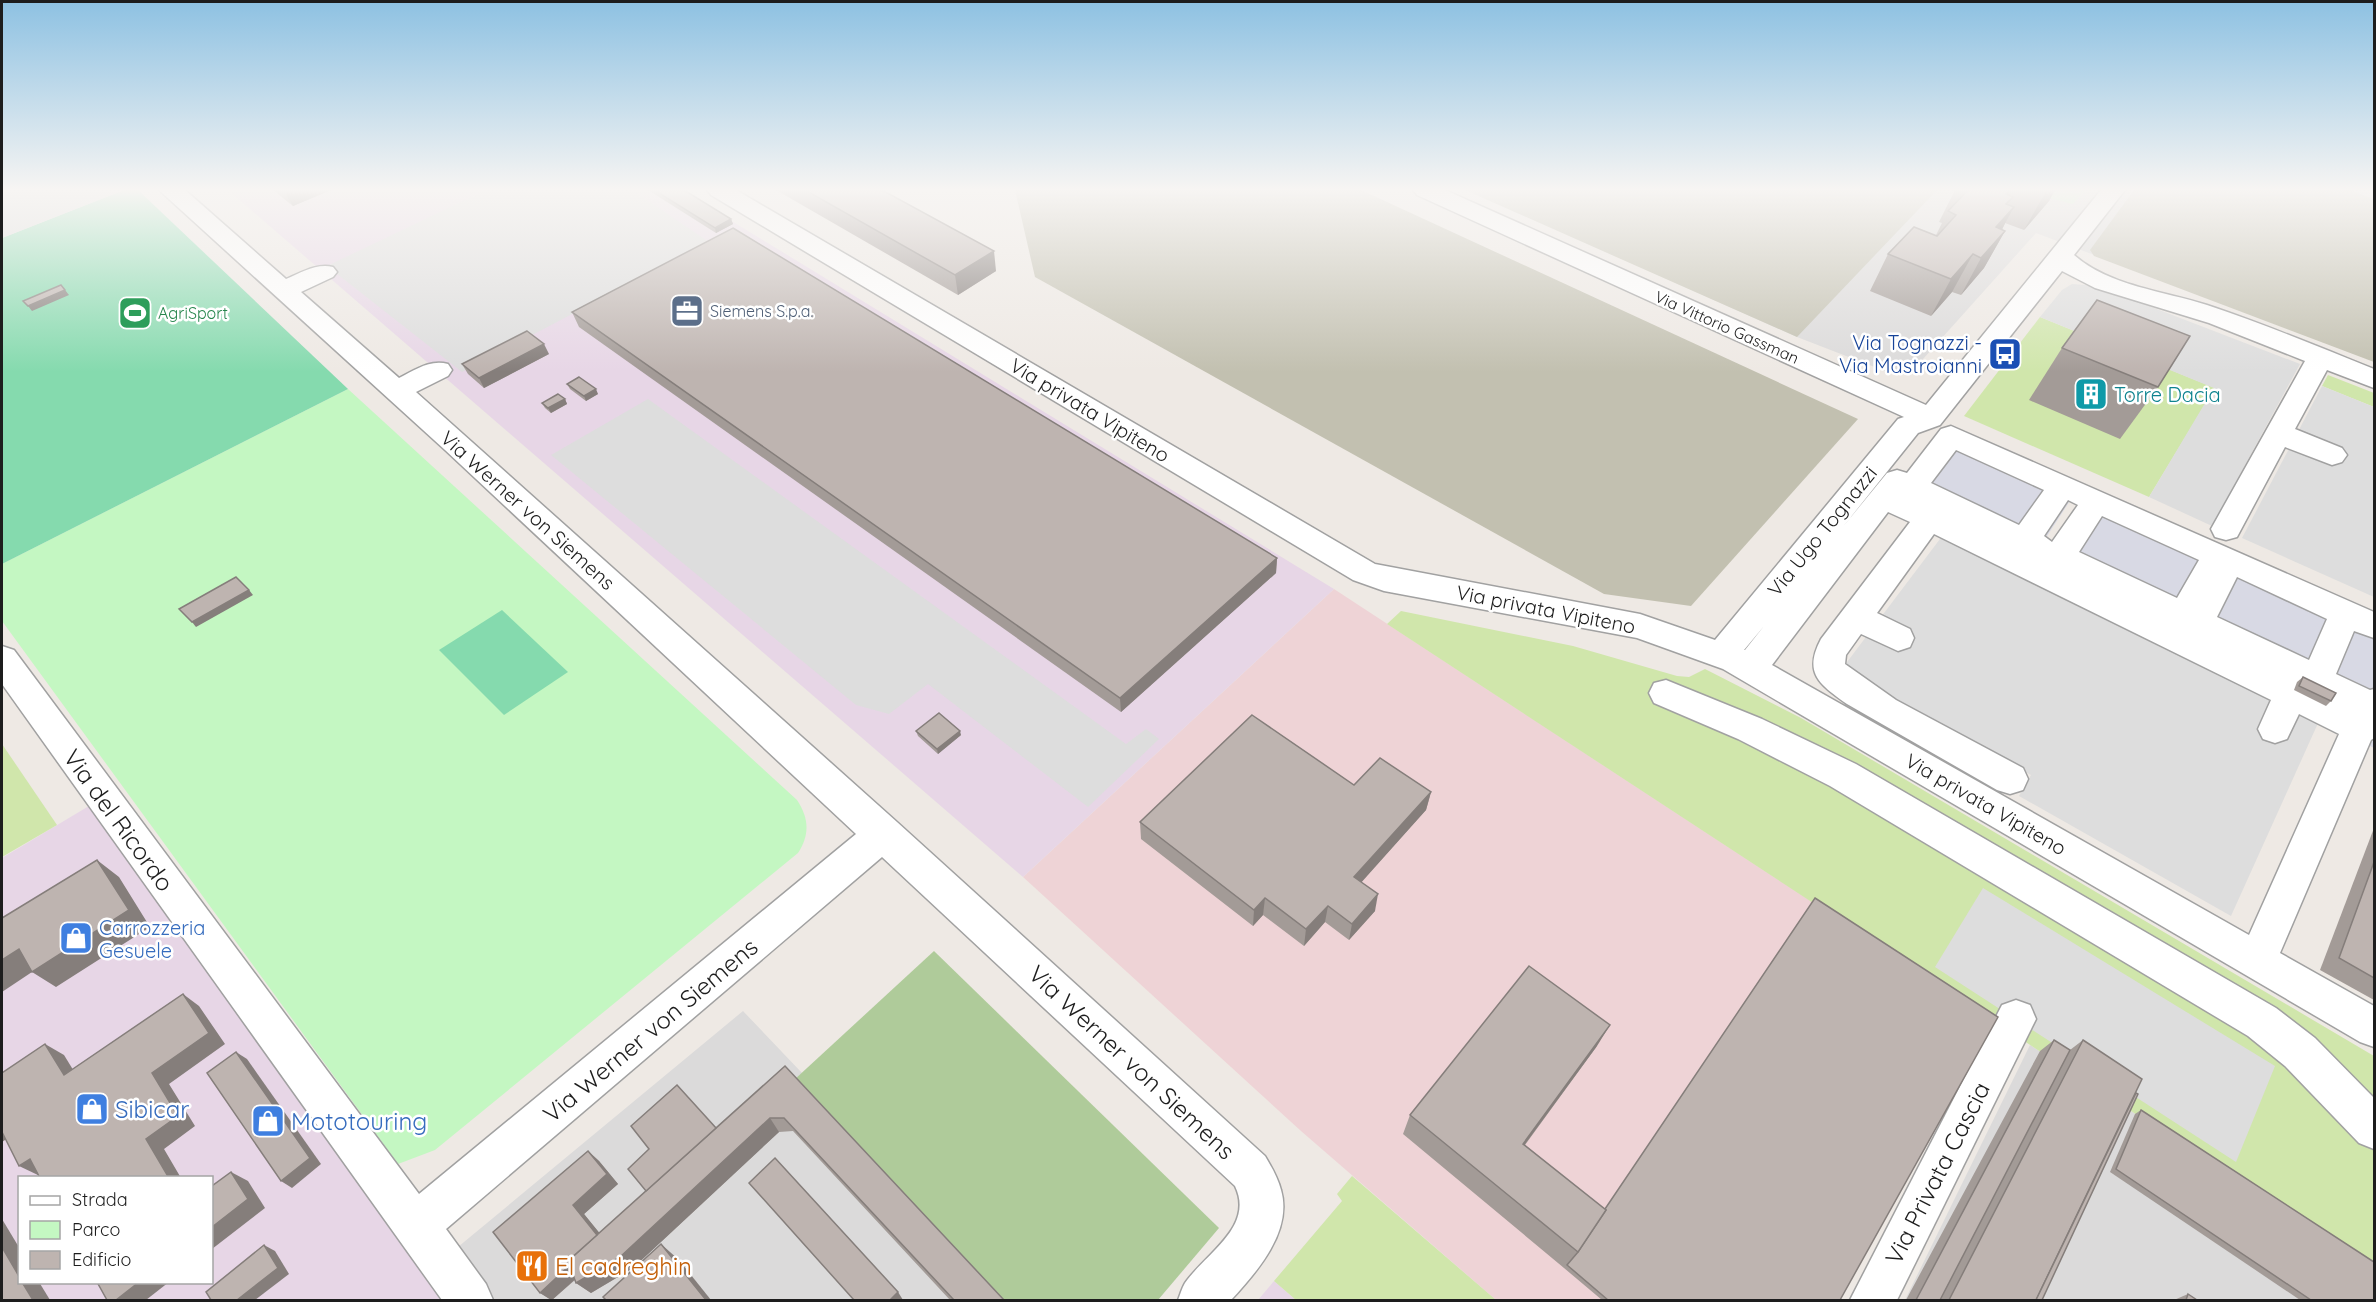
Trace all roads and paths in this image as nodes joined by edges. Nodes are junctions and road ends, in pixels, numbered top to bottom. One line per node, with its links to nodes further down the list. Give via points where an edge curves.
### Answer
1 (239, 251): 7 (street, Via Werner von Siemens)
2 (822, 251): 24 (street, Via privata Vipiteno, via 1364,572 1640,627)
3 (1560, 251): 12 (street, Via Vittorio Gassman)
4 (2066, 251): 5 (street, Via Ugo Tognazzi)
5 (2061, 257): 10 (street, via 2089,275 2195,310); 12 (street, Via Ugo Tognazzi)
6 (324, 272): 7 (street)
7 (283, 290): 11 (street, Via Werner von Siemens)
8 (2315, 367): 13 (street)
9 (438, 370): 11 (street)
10 (2374, 379)
11 (396, 391): 31 (street, Via Werner von Siemens)
12 (1930, 418): 16 (street, Via Ugo Tognazzi, via 1931,437); 24 (street, Via Ugo Tognazzi, via 1908,426)
13 (2280, 434): 14 (street); 18 (street)
14 (2332, 454)
15 (2080, 494): 19 (street); 19 (street, via 1951,436 1912,487); 19 (street, via 2217,555 2184,615)
16 (1884, 497): 17 (street); 24 (street, Via Ugo Tognazzi, via 1785,621)
17 (1929, 519): 20 (street); 25 (street)
18 (2226, 529)
19 (2044, 549)
20 (1856, 616): 22 (street); 30 (street, via 1830,654 1829,669 1835,676 1866,699)
21 (2360, 620): 25 (street); 25 (street, via 2230,561 2198,622)
22 (1898, 638)
23 (2, 659): 36 (street, Via del Ricordo)
24 (1736, 661): 32 (street, Via privata Vipiteno)
25 (2304, 687): 27 (street, via 2362,729); 28 (street)
26 (1666, 693): 35 (street, via 1770,738 1851,779 2262,1022 2300,1052)
27 (2374, 705)
28 (2275, 729)
29 (2354, 739): 32 (street)
30 (2010, 779)
31 (884, 833): 36 (street, Via Werner von Siemens); 38 (street, Via Werner von Siemens, via 1257,1180 1263,1200 1258,1231)
32 (2257, 960): 33 (street, Via privata Vipiteno)
33 (2374, 1028)
34 (2009, 1032): 39 (street, Via Privata Cascia)
35 (2374, 1128)
36 (415, 1226): 37 (street, Via del Ricordo)
37 (470, 1300)
38 (1201, 1300)
39 (1873, 1300)

